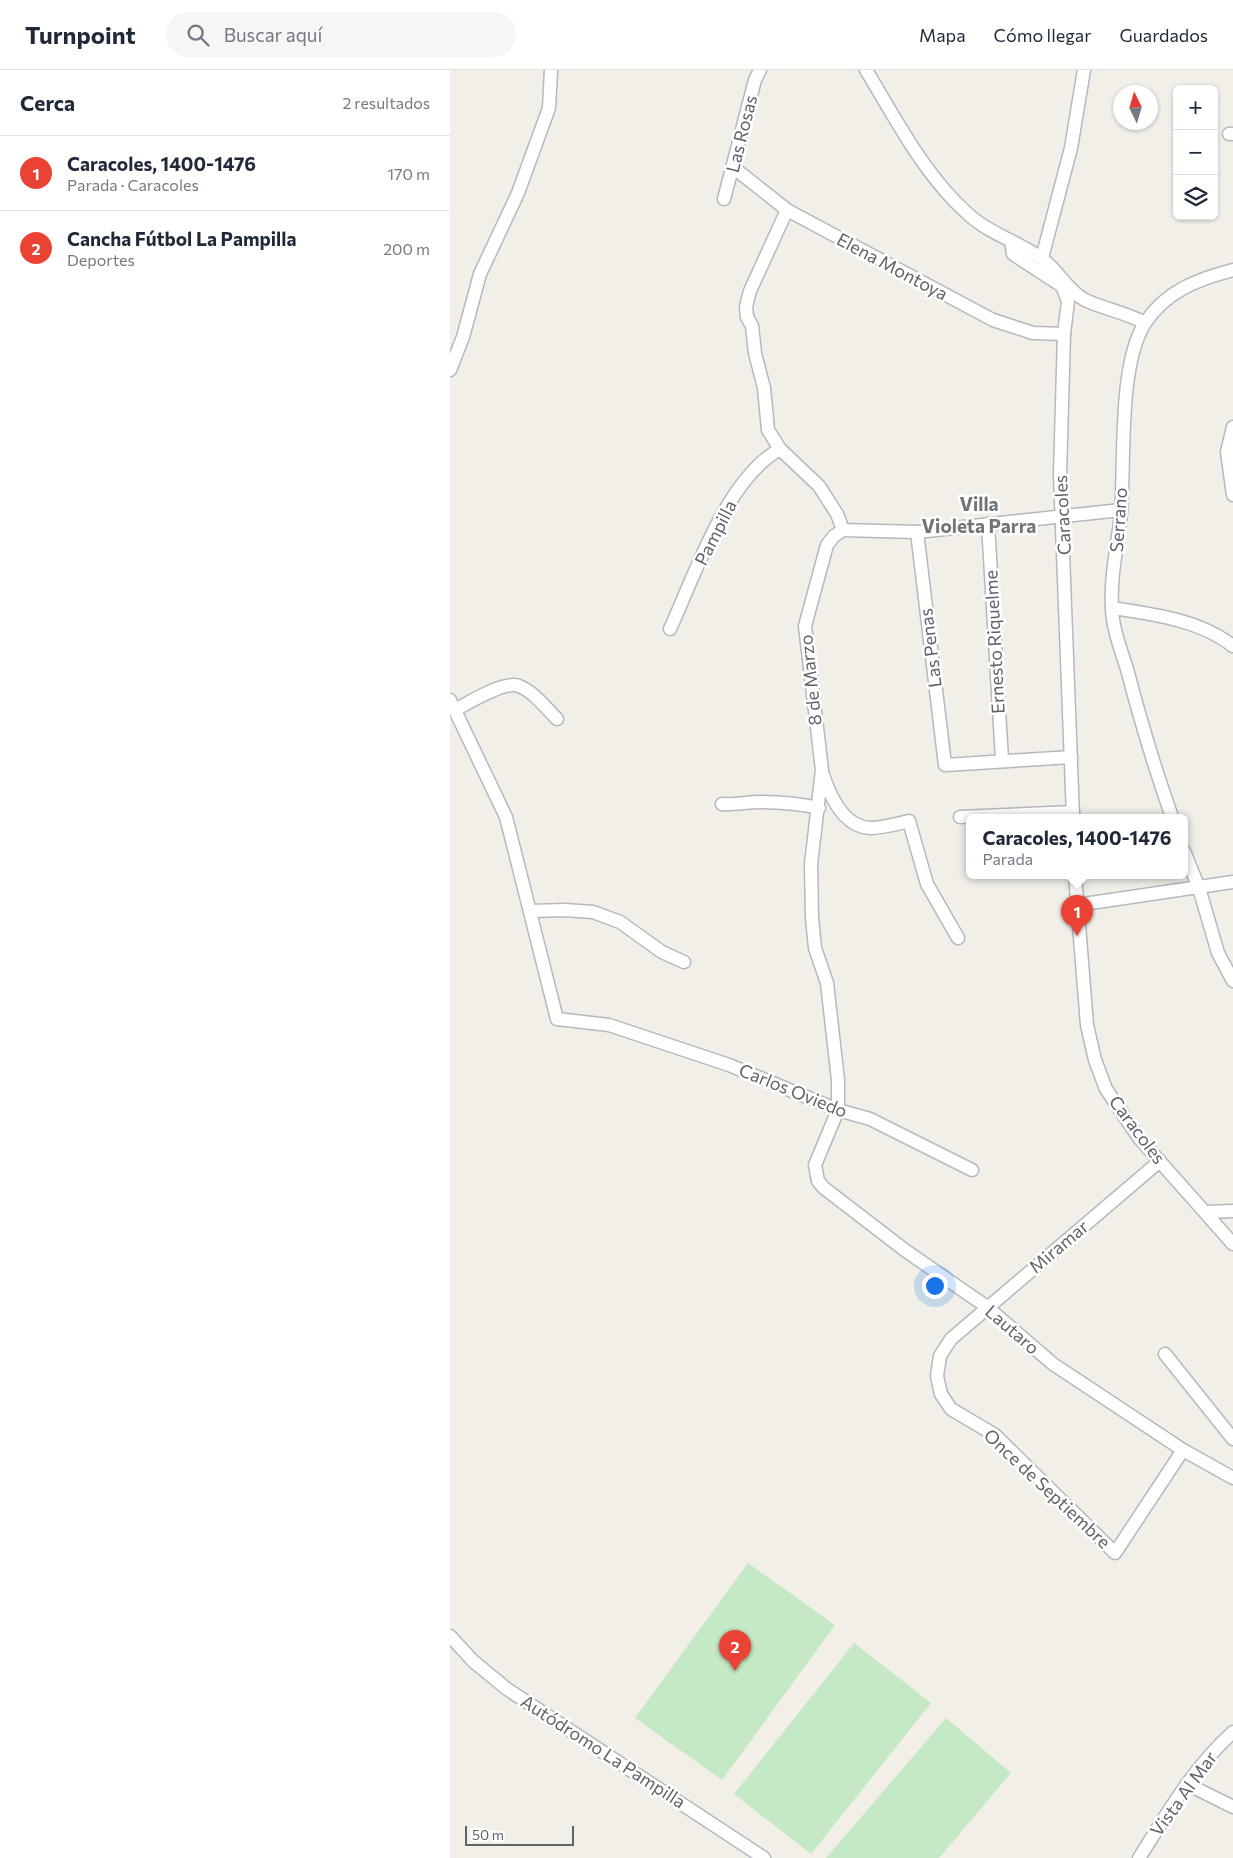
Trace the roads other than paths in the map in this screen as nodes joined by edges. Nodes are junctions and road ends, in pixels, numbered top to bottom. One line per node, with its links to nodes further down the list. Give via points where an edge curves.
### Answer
1 (550, 70): 13 (street, via 549,108 518,193 480,274 463,337)
2 (760, 70): 5 (street, Las Rosas)
3 (866, 70): 8 (street, via 905,138 943,188 970,216)
4 (1084, 70): 9 (street, via 1071,148)
5 (734, 168): 6 (street, Las Rosas); 7 (street, Elena Montoya)
6 (724, 199)
7 (787, 210): 12 (street, Elena Montoya, via 999,323 1033,333); 15 (street, via 750,291 746,307 764,388 768,430)
8 (1010, 241): 9 (street); 12 (street, Caracoles, via 1013,254 1057,282 1066,292)
9 (1042, 258): 11 (street, via 1067,286 1084,299 1127,313)
10 (1233, 270): 11 (street, Serrano, via 1188,284 1161,303)
11 (1145, 323): 17 (street, Serrano, via 1136,341 1129,381 1122,446)
12 (1064, 334): 18 (street, Caracoles, via 1060,474)
13 (450, 370)
14 (1233, 427): 16 (street, via 1227,452)
15 (780, 449): 20 (street, via 819,486); 23 (street, Pampilla, via 766,457 726,506)
16 (1233, 496)
17 (1121, 510): 18 (street); 22 (street, Serrano)
18 (1064, 516): 19 (street); 27 (street, Caracoles)
19 (988, 524): 21 (street); 28 (street, Ernesto Riquelme)
20 (843, 530): 21 (street); 29 (street, 8 de Marzo, via 828,545 805,626)
21 (916, 532): 28 (street, Las Penas, via 945,765)
22 (1112, 608): 24 (street, via 1160,616 1191,626); 33 (street, Serrano, via 1136,704)
23 (670, 630)
24 (1233, 646)
25 (452, 705): 26 (street, via 504,686 517,685 531,693); 41 (street, via 506,817)
26 (557, 719)
27 (1071, 757): 28 (street); 32 (street, Caracoles)
28 (1002, 760)
29 (822, 770): 31 (street, 8 de Marzo); 42 (street, via 829,791 852,822 872,828 910,822 927,884)
30 (722, 804): 31 (street, via 760,802)
31 (819, 808): 45 (street, 8 de Marzo, via 811,864 812,918 815,948 827,983 834,1033)
32 (1073, 814)
33 (1171, 814)
34 (960, 817): 35 (street)
35 (966, 817)
36 (1188, 860): 39 (street)
37 (1075, 879): 40 (street, Caracoles)
38 (1233, 882): 39 (street)
39 (1199, 888): 40 (street); 44 (street, via 1218,953)
40 (1077, 905): 47 (street, Caracoles, via 1084,1006 1095,1060 1106,1089 1123,1117)
41 (530, 911): 43 (street, via 593,912 620,922 662,952); 45 (street, Carlos Oviedo, via 557,1019 609,1026 729,1065)
42 (958, 938)
43 (684, 962)
44 (1233, 981)
45 (838, 1110): 46 (street, 8 de Marzo); 48 (street, Carlos Oviedo, via 870,1119)
46 (816, 1160): 52 (street, Lautaro, via 816,1176 824,1188)
47 (1160, 1162): 50 (street, Caracoles); 52 (street, Miramar)
48 (972, 1170)
49 (1233, 1211): 50 (street)
50 (1205, 1212): 51 (street, Caracoles)
51 (1233, 1244)
52 (987, 1307): 53 (street, Miramar); 56 (street, Lautaro, via 1053,1364)
53 (959, 1332): 56 (street, Once de Septiembre, via 945,1347 938,1366 938,1385 945,1402 951,1409 995,1435 1115,1553)
54 (1165, 1354): 55 (street)
55 (1233, 1439)
56 (1183, 1450): 57 (street, Lautaro)
57 (1233, 1478)
58 (450, 1636): 62 (street, Autódromo La Pampilla, via 473,1661 507,1689)
59 (1233, 1732): 60 (street, Vista Al Mar)
60 (1187, 1784): 61 (street); 63 (street, Vista Al Mar)
61 (1233, 1807)
62 (764, 1858)
63 (1139, 1858)

